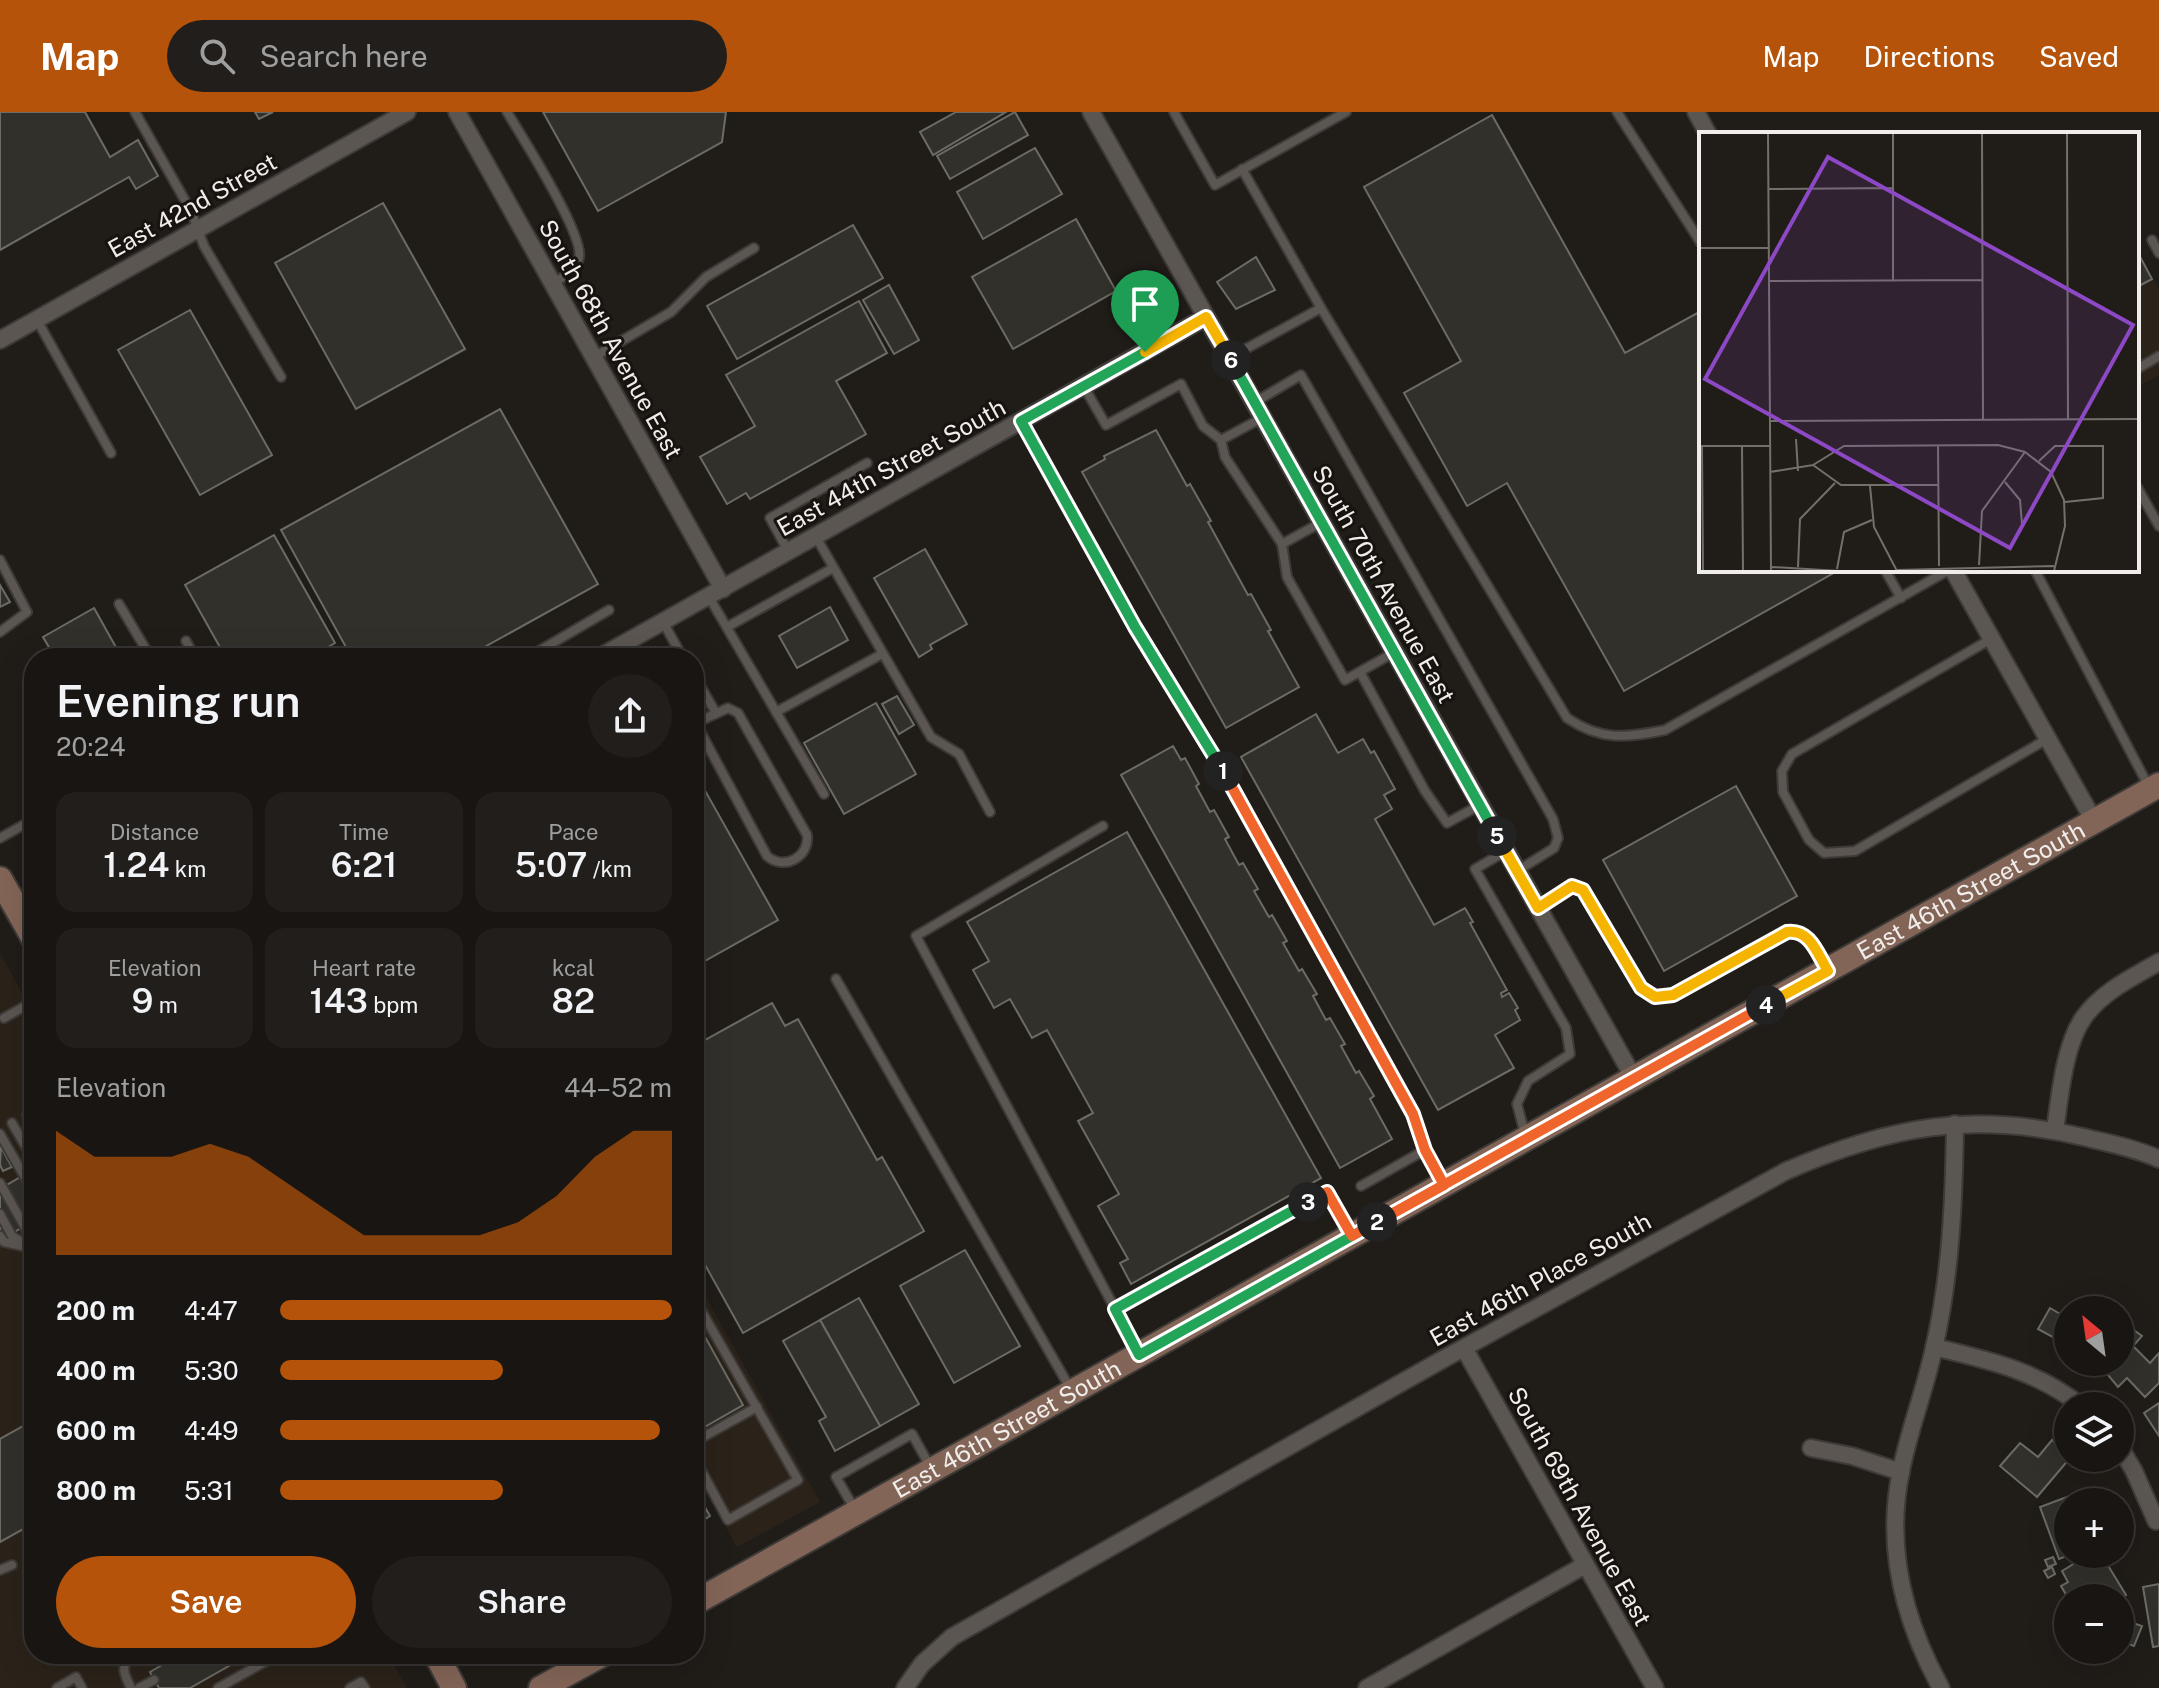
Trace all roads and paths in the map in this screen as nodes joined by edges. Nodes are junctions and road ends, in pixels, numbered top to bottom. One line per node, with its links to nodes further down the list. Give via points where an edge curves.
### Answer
1 (135, 112): 12 (lane)
2 (407, 112): 12 (street, East 42nd Street)
3 (457, 112): 17 (street, South 68th Avenue East)
4 (507, 112): 17 (lane, via 580,254 574,270)
5 (1091, 112): 19 (street, South 70th Avenue East)
6 (1174, 112): 11 (lane, via 1215,185)
7 (1346, 112): 11 (lane)
8 (1617, 112): 13 (lane)
9 (1696, 112): 10 (street)
10 (1707, 132)
11 (1242, 169): 18 (lane)
12 (197, 229): 20 (street, East 42nd Street); 26 (lane)
13 (1699, 240)
14 (2152, 240): 16 (lane)
15 (754, 248): 23 (lane, via 706,277 671,312)
16 (2159, 253)
17 (553, 284): 23 (street, South 68th Avenue East)
18 (1321, 308): 24 (lane); 47 (lane, via 1567,718 1585,730 1633,737 1665,730)
19 (1206, 317): 24 (street, South 70th Avenue East); 27 (street, East 44th Street South)
20 (37, 320): 21 (street, East 42nd Street); 32 (lane)
21 (0, 340)
22 (2159, 356): 25 (lane)
23 (593, 357): 46 (street, South 68th Avenue East)
24 (1229, 358): 28 (street, South 70th Avenue East)
25 (2139, 368)
26 (281, 377)
27 (1084, 387): 30 (street, East 44th Street South); 31 (lane, via 1106,425 1181,384 1203,426)
28 (1254, 402): 29 (street, South 70th Avenue East); 78 (lane, via 1301,375 1553,819 1558,838 1554,848)
29 (1262, 418): 31 (lane); 35 (street, South 70th Avenue East)
30 (1021, 421): 37 (street, East 44th Street South); 94 (lane, via 1413,1114)
31 (1221, 440): 38 (lane, via 1225,457)
32 (111, 453)
33 (867, 463): 39 (lane, via 770,518)
34 (2139, 491): 36 (lane)
35 (1322, 522): 38 (lane); 60 (street, South 70th Avenue East)
36 (2159, 526)
37 (816, 537): 39 (street, East 44th Street South); 41 (lane)
38 (1282, 544): 62 (lane, via 1287,577 1345,680)
39 (789, 552): 46 (street, East 44th Street South)
40 (0, 560): 52 (lane, via 27,612)
41 (833, 568): 51 (lane); 61 (lane)
42 (1886, 572): 47 (lane)
43 (1947, 572): 47 (lane)
44 (1952, 572): 53 (street)
45 (2036, 572): 69 (lane)
46 (716, 593): 50 (street, East 44th Street South); 51 (lane)
47 (1901, 598)
48 (119, 604): 55 (lane)
49 (609, 610): 57 (lane)
50 (663, 622): 58 (street, East 44th Street South); 59 (lane)
51 (727, 627): 64 (lane)
52 (0, 632)
53 (1992, 639): 68 (street); 68 (lane, via 1792,754 1782,771 1783,792 1809,840 1824,853 1855,851)
54 (186, 641): 56 (lane)
55 (145, 648)
56 (190, 648)
57 (544, 648)
58 (616, 648)
59 (678, 648)
60 (1396, 652): 62 (lane); 71 (street, South 70th Avenue East)
61 (882, 654): 64 (lane); 72 (lane, via 931,737 959,754)
62 (1360, 672): 71 (lane, via 1447,823)
63 (704, 692): 65 (lane)
64 (776, 712): 70 (lane)
65 (716, 713): 66 (lane); 67 (lane, via 728,708 738,713 807,835 804,853 785,863 767,856)
66 (704, 719)
67 (704, 738)
68 (2048, 739): 73 (street)
69 (2155, 788): 73 (street, East 46th Street South)
70 (824, 794)
71 (1480, 805): 77 (street, South 70th Avenue East)
72 (990, 812)
73 (2094, 821): 83 (street, East 46th Street South)
74 (24, 825): 76 (lane)
75 (1103, 826): 106 (lane, via 916,936)
76 (0, 838)
77 (1506, 851): 78 (street, South 70th Avenue East); 92 (lane, via 1475,869 1566,1028 1570,1054 1528,1081 1517,1104)
78 (1517, 871): 80 (street, South 70th Avenue East)
79 (0, 879): 81 (street)
80 (1538, 908): 83 (lane, via 1572,886 1583,890 1641,988 1655,997 1673,995 1787,932 1807,936); 87 (street, South 70th Avenue East)
81 (24, 921)
82 (2159, 962): 90 (street, via 2116,987 2084,1017 2062,1082)
83 (1828, 971): 87 (street, East 46th Street South)
84 (836, 979): 111 (lane)
85 (24, 1007): 86 (lane)
86 (4, 1018)
87 (1635, 1080): 92 (street, East 46th Street South)
88 (12, 1123): 93 (lane)
89 (1955, 1124): 90 (street, East 46th Place South, via 1992,1122); 108 (street, via 1950,1260); 109 (street, East 46th Place South, via 1858,1142 1786,1171)
90 (2055, 1130): 95 (street, East 46th Place South)
91 (0, 1134): 96 (lane)
92 (1526, 1139): 98 (street, East 46th Street South)
93 (24, 1144)
94 (1425, 1150): 98 (lane); 99 (lane)
95 (2159, 1159)
96 (24, 1176)
97 (0, 1183): 101 (lane)
98 (1444, 1185): 103 (street, East 46th Street South)
99 (1361, 1186)
100 (0, 1214): 104 (lane, via 12,1236)
101 (24, 1225)
102 (0, 1236): 105 (lane, via 4,1242)
103 (1352, 1236): 106 (lane, via 1327,1192); 110 (street, East 46th Street South)
104 (24, 1242)
105 (24, 1245)
106 (1115, 1309): 110 (lane)
107 (704, 1315): 113 (lane)
108 (1934, 1347): 112 (street, via 2019,1369); 118 (street)
109 (1464, 1348): 123 (street, South 69th Avenue East); 140 (street, East 46th Place South, via 952,1637)
110 (1139, 1355): 111 (street, East 46th Street South)
111 (1073, 1392): 116 (street, East 46th Street South)
112 (2060, 1392)
113 (757, 1407): 114 (lane); 119 (lane, via 798,1480 728,1520)
114 (704, 1436)
115 (1811, 1448): 118 (street)
116 (932, 1470): 120 (street, East 46th Street South); 120 (lane, via 912,1434 836,1477)
117 (2134, 1471): 121 (street)
118 (1901, 1472): 143 (street, via 1898,1570 1906,1610)
119 (704, 1476)
120 (856, 1513): 125 (street, East 46th Street South)
121 (2156, 1521)
122 (12, 1565): 124 (lane)
123 (1585, 1565): 141 (street); 142 (street, South 69th Avenue East)
124 (0, 1570)
125 (704, 1597)
126 (123, 1664): 133 (lane)
127 (261, 1664): 135 (lane)
128 (441, 1664): 138 (street)
129 (565, 1664): 139 (street)
130 (154, 1680): 134 (lane)
131 (57, 1688): 132 (lane, via 76,1677)
132 (82, 1688)
133 (131, 1688)
134 (139, 1688)
135 (218, 1688)
136 (350, 1688): 137 (lane, via 361,1682)
137 (365, 1688)
138 (454, 1688)
139 (541, 1688)
140 (905, 1688)
141 (1367, 1688)
142 (1655, 1688)
143 (1941, 1688)

